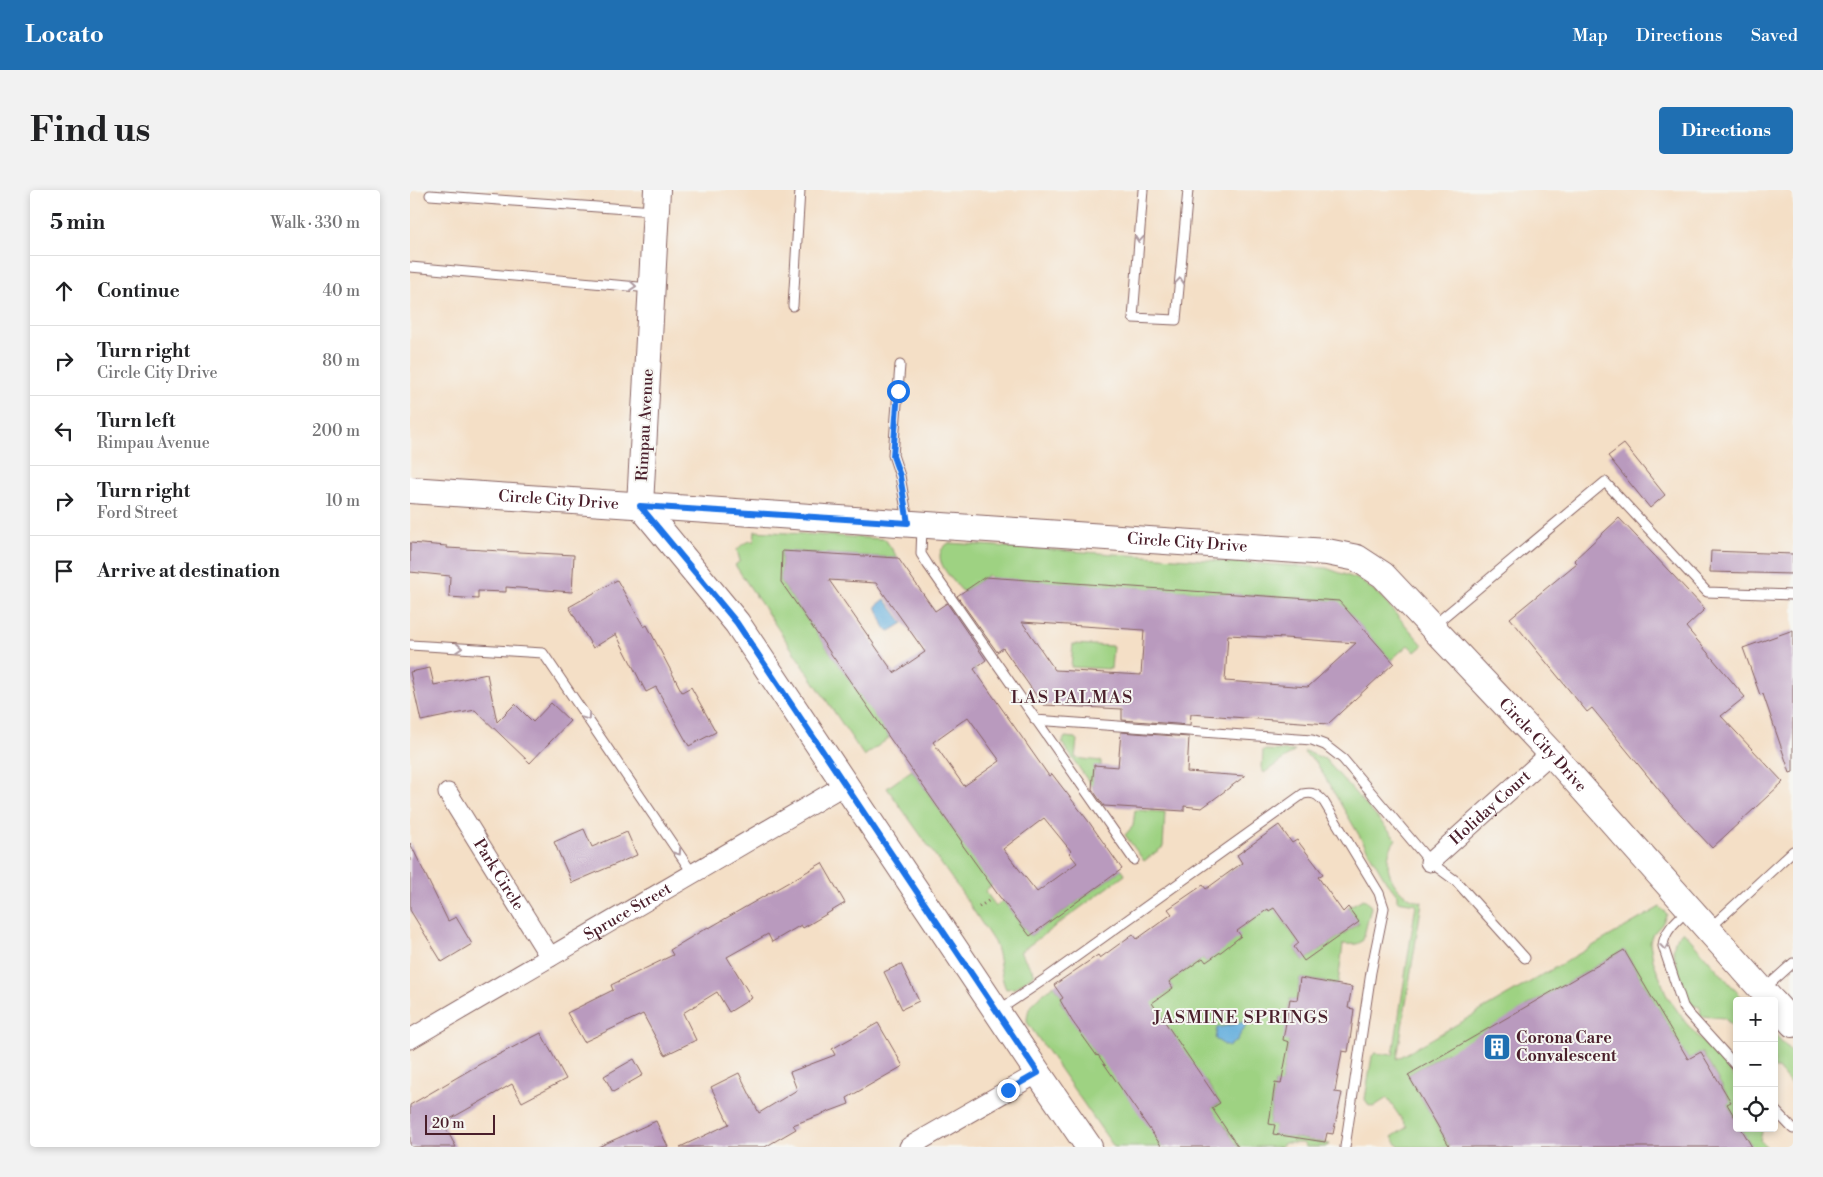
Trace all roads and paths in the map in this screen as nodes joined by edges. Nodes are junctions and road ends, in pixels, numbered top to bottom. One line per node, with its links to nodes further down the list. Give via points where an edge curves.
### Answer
1 (800, 190): 8 (lane)
2 (1143, 190): 3 (lane, one-way to 3, via 1133,318 1176,320)
3 (1188, 190)
4 (430, 195): 5 (lane)
5 (656, 201): 7 (street, Rimpau Avenue)
6 (410, 267): 7 (lane, one-way to 7)
7 (652, 288): 11 (street, Rimpau Avenue)
8 (794, 306)
9 (900, 365): 12 (lane, via 893,456)
10 (410, 490): 11 (street, Circle City Drive)
11 (640, 506): 12 (street, Circle City Drive); 18 (street, Rimpau Avenue, via 737,623)
12 (915, 524): 14 (street, Circle City Drive, via 1327,552 1357,558 1383,575); 16 (lane, via 925,560)
13 (1793, 594): 14 (lane, via 1707,592 1605,482)
14 (1432, 627): 17 (street, Circle City Drive)
15 (410, 645): 23 (lane, one-way to 23, via 544,653)
16 (1035, 720): 21 (lane); 22 (lane, via 1312,740 1325,745 1343,760)
17 (1551, 754): 22 (street, Holiday Court); 26 (street, Circle City Drive)
18 (846, 784): 23 (street, Spruce Street); 34 (street, Rimpau Avenue)
19 (448, 793): 28 (street, Park Circle)
20 (1793, 851): 27 (lane)
21 (1134, 860)
22 (1430, 862): 29 (lane, via 1456,881)
23 (693, 874): 28 (street, Spruce Street)
24 (991, 899): 25 (path)
25 (979, 907)
26 (1690, 908): 27 (street, Circle City Drive); 37 (lane, one-way to 37, via 1667,933 1663,946 1683,1006)
27 (1709, 930): 31 (street, Circle City Drive)
28 (550, 957): 36 (street, Spruce Street)
29 (1525, 958)
30 (1793, 963): 32 (lane)
31 (1769, 997)
32 (1771, 997)
33 (1778, 1007): 35 (street, Circle City Drive)
34 (998, 1011): 38 (street, Rimpau Avenue); 43 (lane, via 1303,794 1317,794 1379,893 1384,908)
35 (1793, 1024)
36 (410, 1039)
37 (1733, 1063)
38 (1038, 1073): 41 (street); 42 (street, Rimpau Avenue)
39 (1778, 1113): 40 (lane)
40 (1793, 1130)
41 (909, 1147)
42 (1090, 1147)
43 (1344, 1147)

